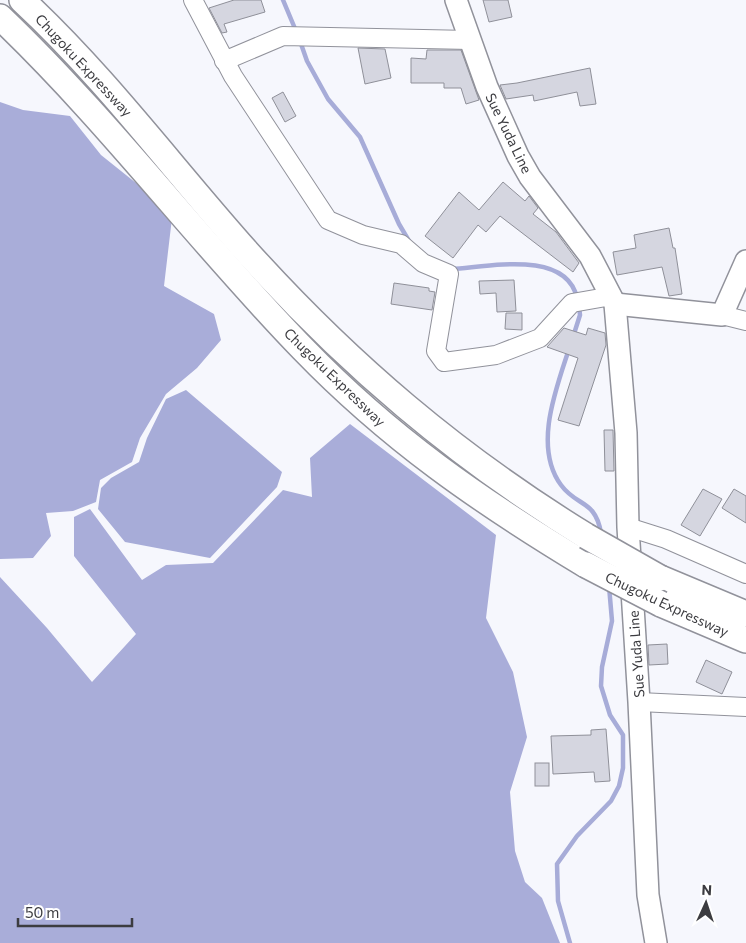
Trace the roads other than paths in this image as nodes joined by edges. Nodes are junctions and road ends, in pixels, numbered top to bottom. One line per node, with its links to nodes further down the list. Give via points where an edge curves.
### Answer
1 (22, 0): 13 (highway, Chugoku Expressway, bridge, via 110,91 248,252 370,377 470,459 525,499 660,578)
2 (193, 0): 6 (street)
3 (456, 0): 5 (main road, Sue Yuda Line)
4 (0, 17): 14 (highway, Chugoku Expressway, bridge, via 90,110 303,349 402,440 452,480 586,565 661,604)
5 (470, 40): 6 (street, via 283,36); 8 (main road, Sue Yuda Line, via 505,131 530,178 590,256)
6 (224, 61): 8 (street, via 328,220 363,235 401,244 423,263 448,274 436,351 444,362 496,355 540,338 579,302)
7 (746, 261): 9 (main road)
8 (614, 300): 9 (main road); 11 (main road, Sue Yuda Line, via 626,433)
9 (722, 316): 10 (street)
10 (746, 321)
11 (628, 527): 12 (street, via 666,539); 15 (main road, Sue Yuda Line)
12 (746, 574)
13 (746, 614)
14 (746, 640)
15 (640, 702): 16 (street); 17 (main road, Sue Yuda Line, via 648,895)
16 (746, 707)
17 (656, 943)

